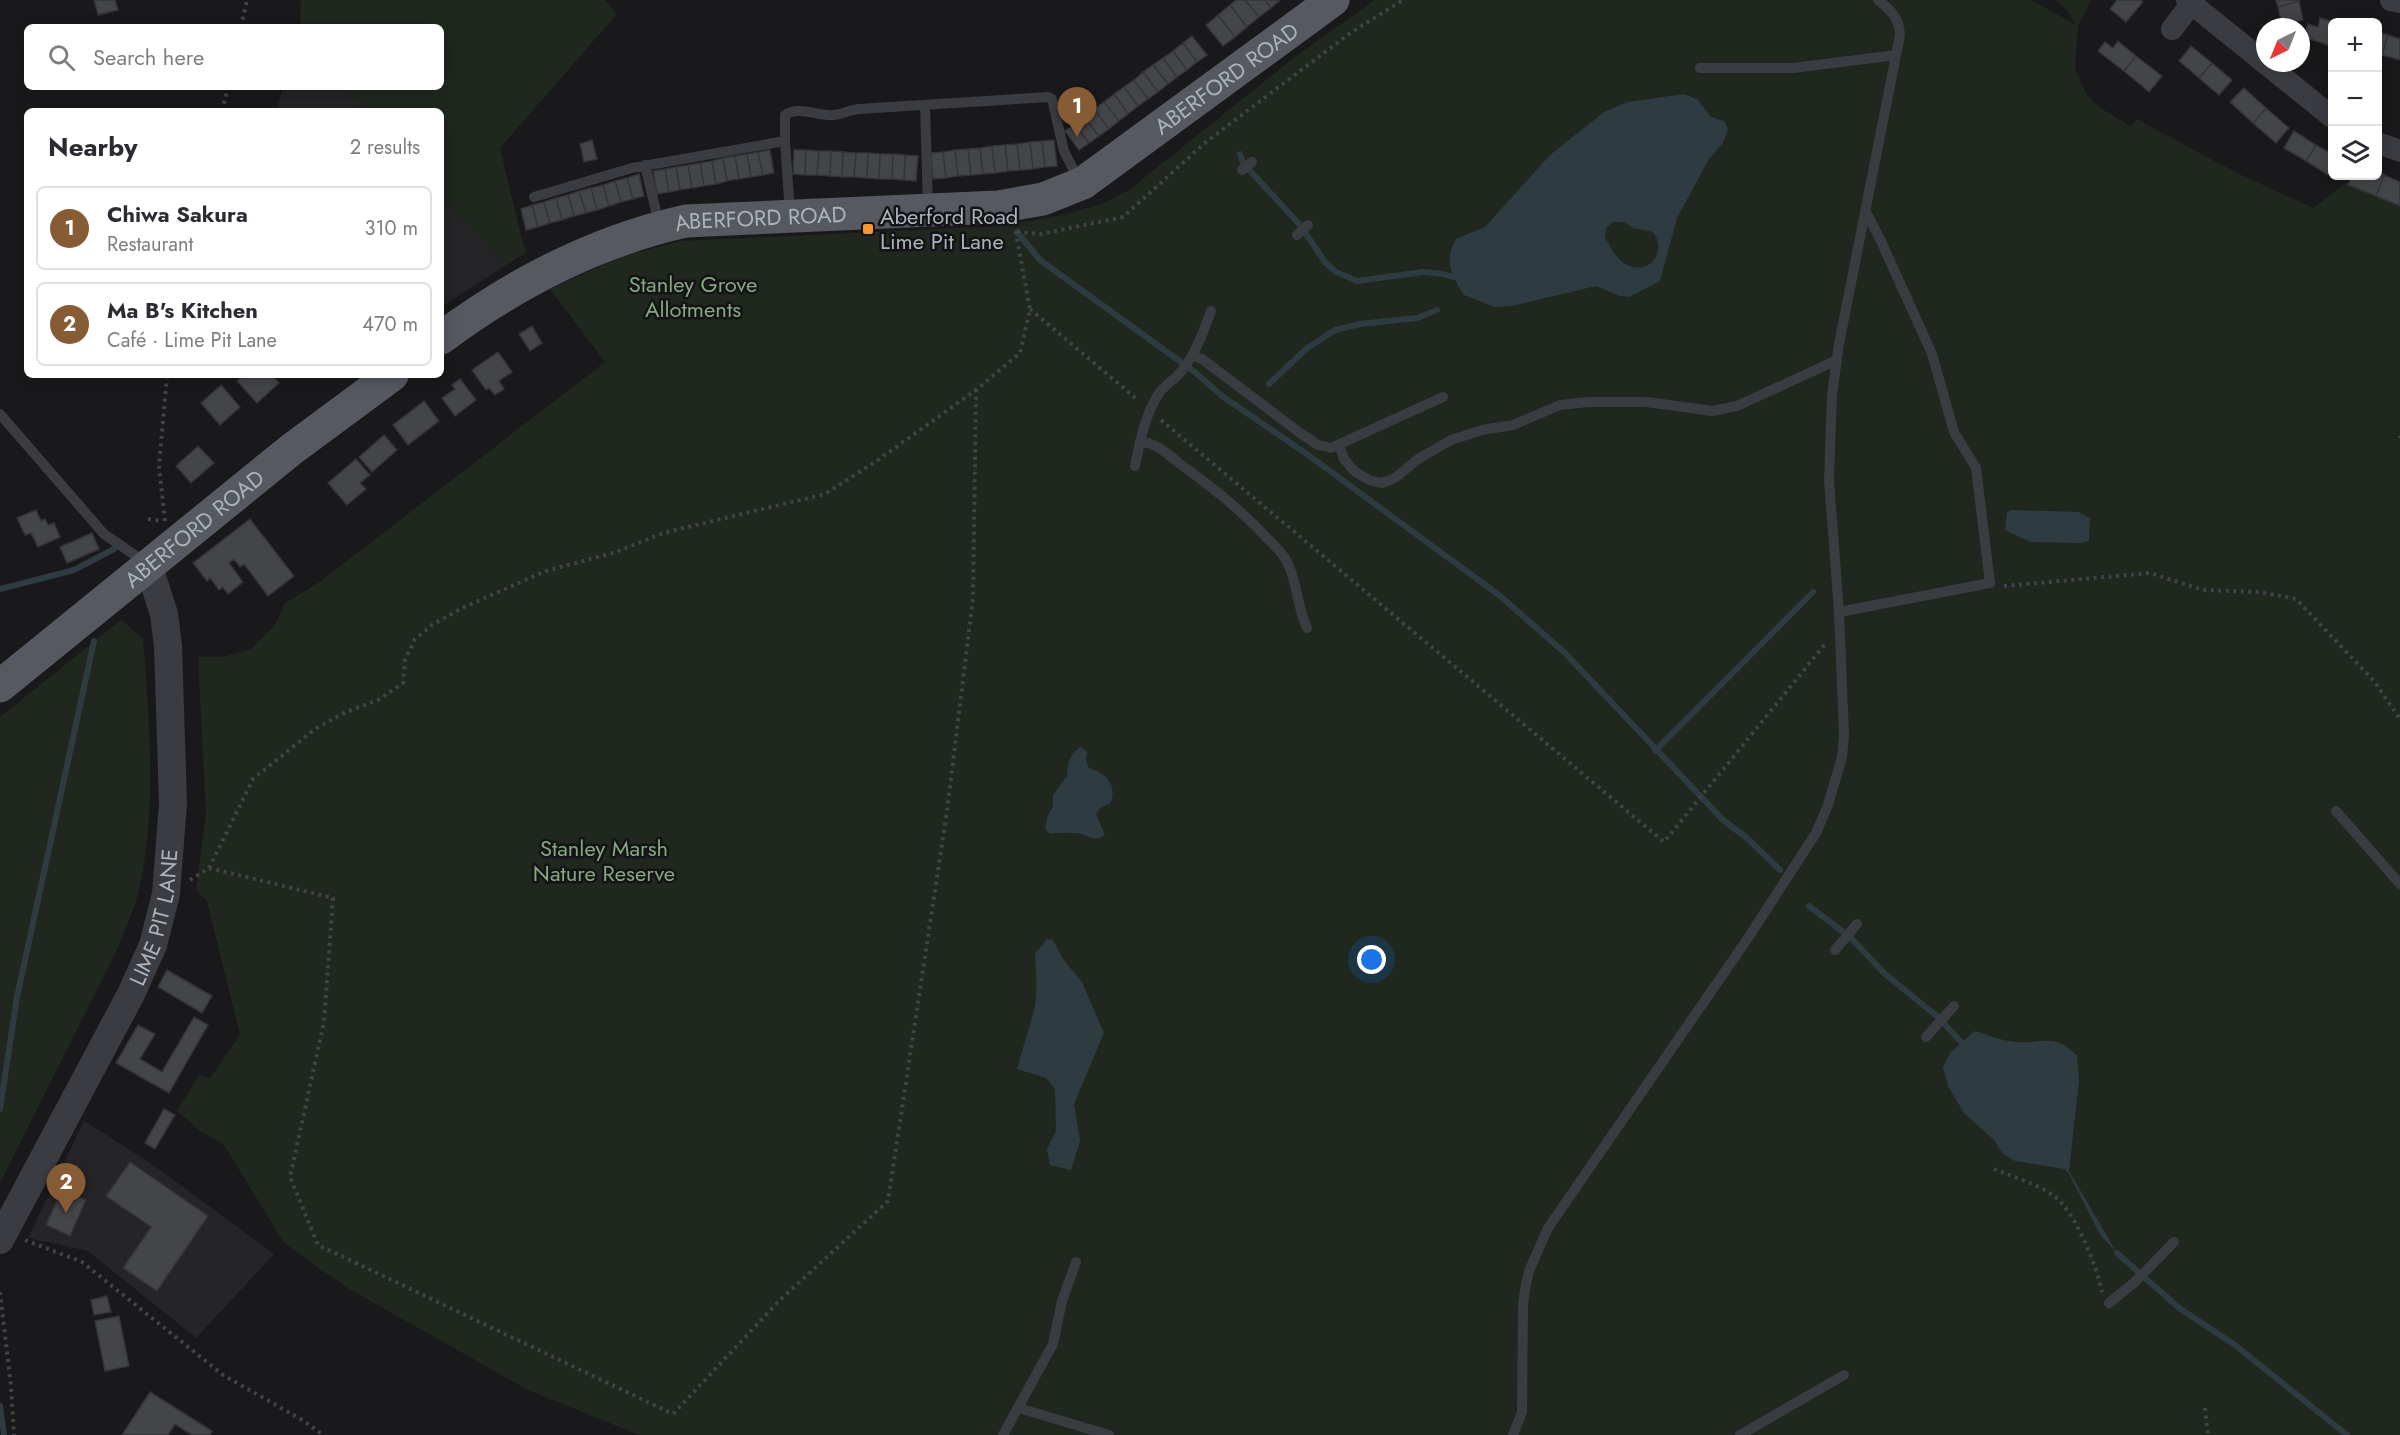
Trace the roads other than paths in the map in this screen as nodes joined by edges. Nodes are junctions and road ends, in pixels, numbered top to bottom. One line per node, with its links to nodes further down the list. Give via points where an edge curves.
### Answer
1 (1333, 0): 19 (main road, ABERFORD ROAD, via 1083,183 1043,199 998,207)
2 (1878, 0): 7 (lane, via 1899,21)
3 (2391, 0): 5 (street)
4 (2189, 2): 6 (street); 10 (street)
5 (2400, 2)
6 (2172, 29)
7 (1896, 55): 8 (lane, via 1793,68); 20 (lane)
8 (1700, 68)
9 (925, 105): 11 (lane, via 859,109 833,115 788,112); 17 (lane, via 1048,97 1052,99 1064,151); 19 (lane)
10 (2328, 114)
11 (785, 141): 15 (lane); 21 (lane)
12 (2382, 144): 13 (street)
13 (2400, 151)
14 (1251, 162): 16 (lane)
15 (645, 165): 18 (lane); 23 (lane)
16 (1242, 170)
17 (1075, 173)
18 (534, 197)
19 (928, 211): 21 (main road, ABERFORD ROAD)
20 (1866, 212): 28 (lane); 36 (lane, via 1932,354 1954,432 1976,468 1990,581 1988,585)
21 (790, 217): 23 (main road, ABERFORD ROAD, via 686,221)
22 (1308, 225): 24 (lane)
23 (660, 227): 26 (main road, ABERFORD ROAD, via 591,250 532,279)
24 (1297, 236)
25 (1211, 311): 27 (lane)
26 (444, 336)
27 (1192, 356): 32 (lane, via 1161,390); 33 (lane, via 1202,359 1318,445 1331,448)
28 (1837, 360): 33 (lane, via 1737,406 1712,411 1647,402 1560,405 1513,425 1451,440 1382,483 1354,471); 36 (lane, via 1829,480)
29 (388, 378): 35 (main road, ABERFORD ROAD)
30 (1443, 397): 33 (lane)
31 (0, 414): 35 (lane, via 104,534)
32 (1140, 441): 34 (lane); 37 (lane, via 1166,452 1205,481 1273,544 1293,574)
33 (1339, 444)
34 (1135, 466)
35 (156, 557): 38 (main road, ABERFORD ROAD); 45 (street, LIME PIT LANE, via 168,646 173,803 166,894 153,945 131,994)
36 (1839, 612): 53 (lane, via 1844,735 1828,805 1816,833 1748,938 1548,1228 1529,1271 1523,1306 1522,1412)
37 (1308, 628)
38 (0, 686)
39 (2336, 811): 40 (lane)
40 (2400, 884)
41 (1854, 926): 42 (lane)
42 (1836, 947)
43 (1952, 1008): 44 (lane)
44 (1930, 1034)
45 (2, 1236)
46 (2174, 1242): 48 (lane, via 2135,1282)
47 (1076, 1262): 50 (lane, via 1053,1344)
48 (2106, 1298)
49 (1844, 1375): 54 (lane)
50 (1019, 1408): 51 (lane); 52 (lane)
51 (1003, 1435)
52 (1108, 1435)
53 (1513, 1435)
54 (1740, 1435)

